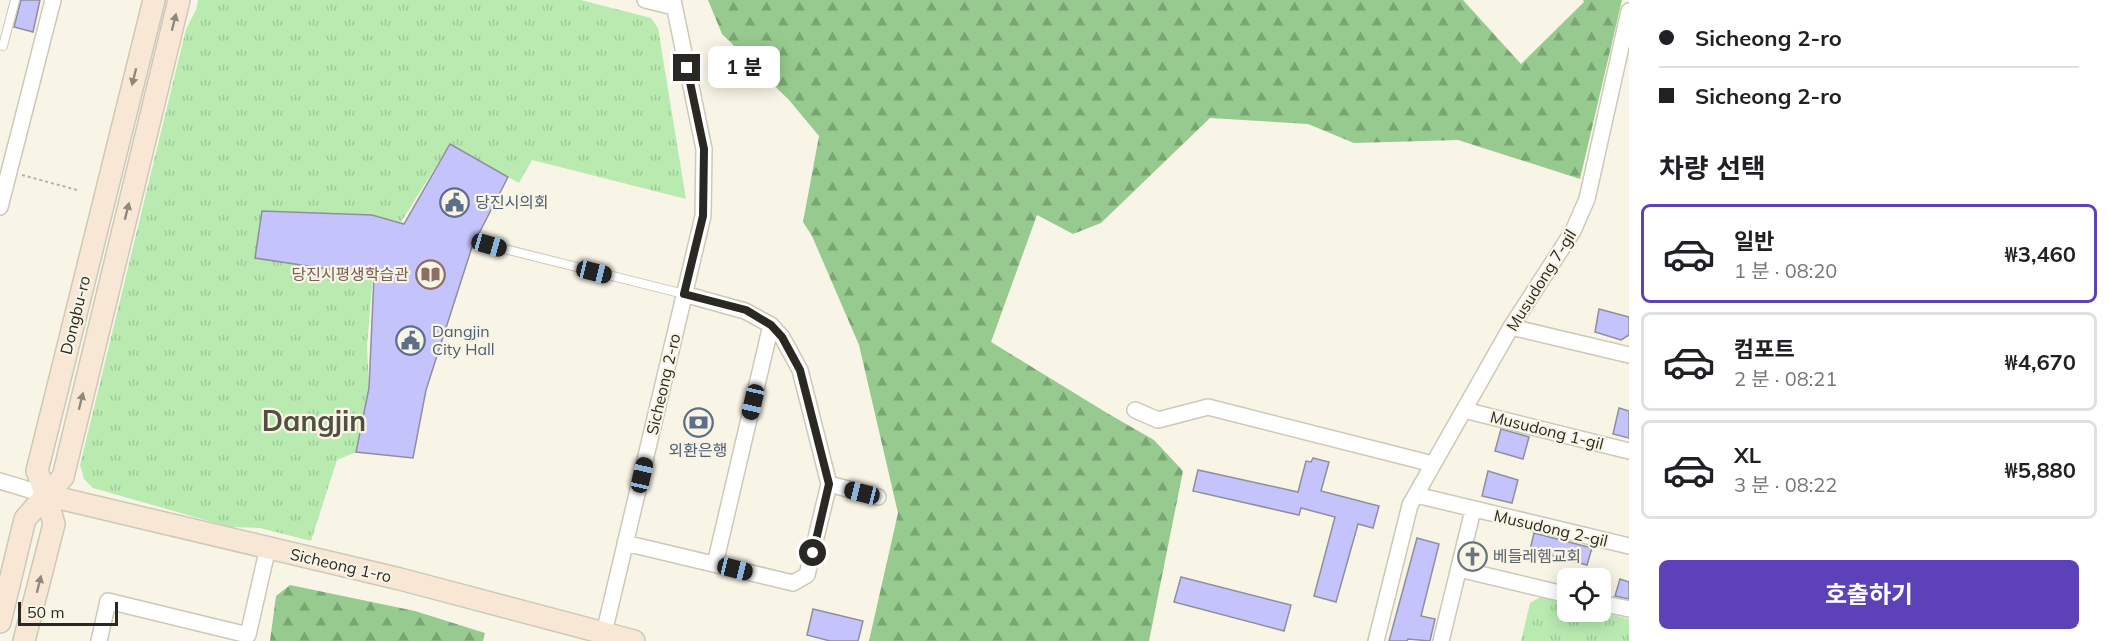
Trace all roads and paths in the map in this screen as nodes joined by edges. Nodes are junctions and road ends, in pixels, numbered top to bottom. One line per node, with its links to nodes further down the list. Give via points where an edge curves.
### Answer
1 (15, 0): 8 (lane)
2 (53, 0): 9 (street)
3 (154, 0): 25 (street, Dongbu-ro, one-way to 25, via 37,471)
4 (180, 0): 25 (street, one-way to 4, via 63,477)
5 (645, 0): 6 (street, Sicheong 2-ro)
6 (673, 4): 13 (street, Sicheong 2-ro, via 704,149 703,216)
7 (1628, 16): 15 (street, Musudong 7-gil, via 1587,199 1573,231)
8 (2, 43)
9 (9, 171): 10 (path); 11 (street)
10 (77, 190)
11 (0, 207)
12 (489, 245): 13 (lane)
13 (684, 294): 14 (street, via 746,310); 29 (street, Sicheong 2-ro)
14 (771, 325): 16 (street); 18 (street)
15 (1511, 327): 17 (street); 20 (street, Musudong 7-gil)
16 (764, 355): 18 (street, via 769,349 782,353); 32 (street)
17 (1629, 355)
18 (800, 370): 24 (street)
19 (1135, 410): 22 (street, via 1158,420 1208,407)
20 (1464, 410): 21 (street, Musudong 1-gil); 22 (street, Musudong 7-gil)
21 (1629, 451)
22 (1433, 464): 26 (street, Musudong 7-gil)
23 (0, 481): 25 (street)
24 (829, 484): 27 (street); 32 (street, via 807,575 793,583)
25 (46, 495): 31 (street, Sicheong 1-ro); 37 (street, via 25,519); 40 (street, Dongbu-ro, one-way to 25, via 54,524)
26 (1416, 495): 28 (street, Musudong 2-gil); 43 (street, Musudong 7-gil, via 1410,505)
27 (878, 497)
28 (1473, 510): 30 (street, Musudong 2-gil); 33 (street, Musudong 2-gil)
29 (626, 543): 32 (street); 38 (street, Sicheong 2-ro)
30 (1629, 546)
31 (267, 547): 38 (street, Sicheong 1-ro, via 400,579); 39 (street)
32 (715, 564)
33 (1458, 569): 34 (street); 44 (street, Musudong 2-gil)
34 (1557, 592)
35 (1611, 605): 36 (street)
36 (1629, 609)
37 (0, 621)
38 (603, 637): 42 (street, Sicheong 1-ro)
39 (247, 638): 41 (street, via 108,601)
40 (24, 641)
41 (99, 641)
42 (634, 641)
43 (1376, 641)
44 (1441, 641)

